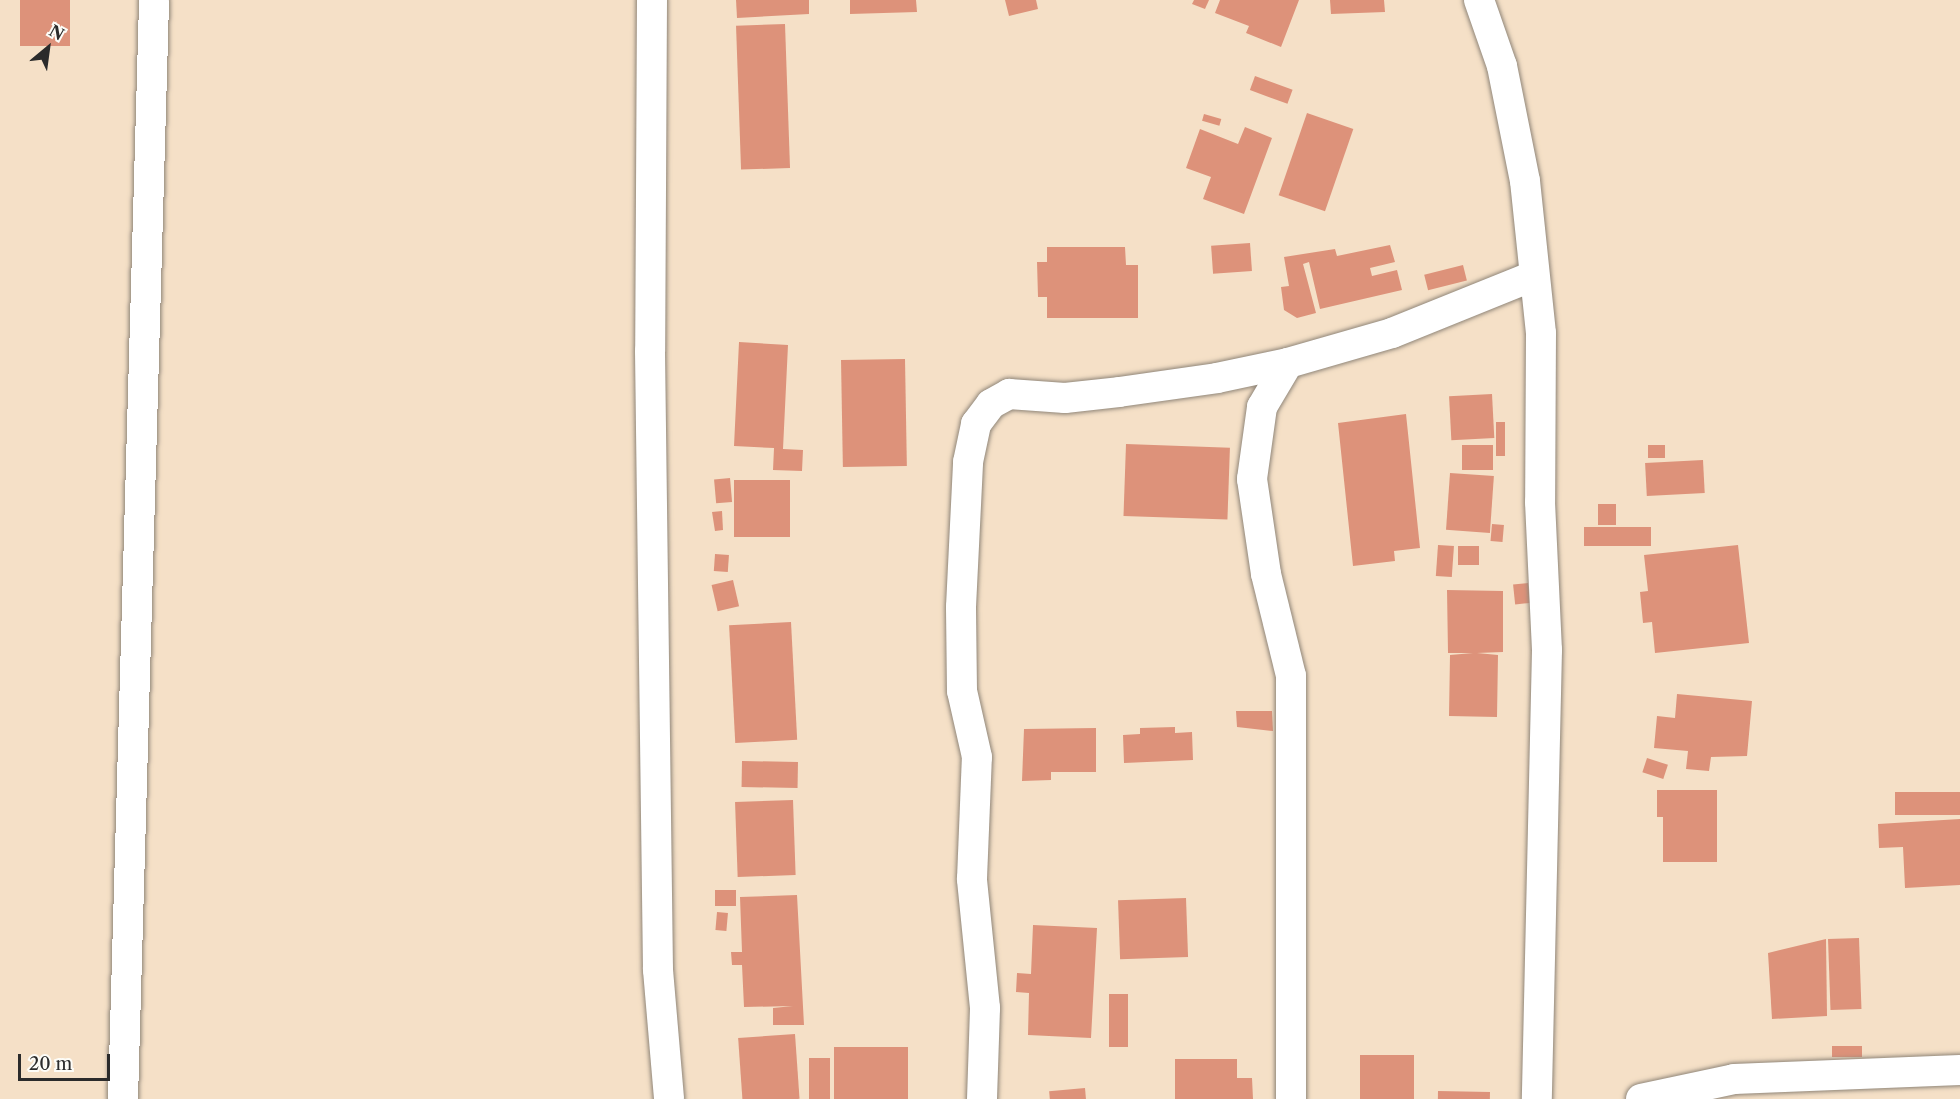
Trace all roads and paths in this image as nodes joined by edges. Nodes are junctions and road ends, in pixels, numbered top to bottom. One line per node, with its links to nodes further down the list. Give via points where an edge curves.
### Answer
1 (154, 0): 8 (street)
2 (652, 0): 9 (street, via 651,351 658,970)
3 (1479, 0): 4 (street, via 1502,66 1522,169)
4 (1533, 276): 5 (street, via 1392,333); 12 (street, via 1541,333 1540,502 1547,650)
5 (1288, 363): 10 (street, via 1217,378 1065,398 1009,394 991,404 976,424 968,462 961,607 962,691 977,757 972,879 985,1008); 11 (street, via 1262,407 1252,480 1266,574 1291,676)
6 (1960, 1070): 7 (street)
7 (1875, 1086): 13 (street, via 1734,1079)
8 (123, 1099)
9 (669, 1099)
10 (982, 1099)
11 (1291, 1099)
12 (1537, 1099)
13 (1641, 1099)

